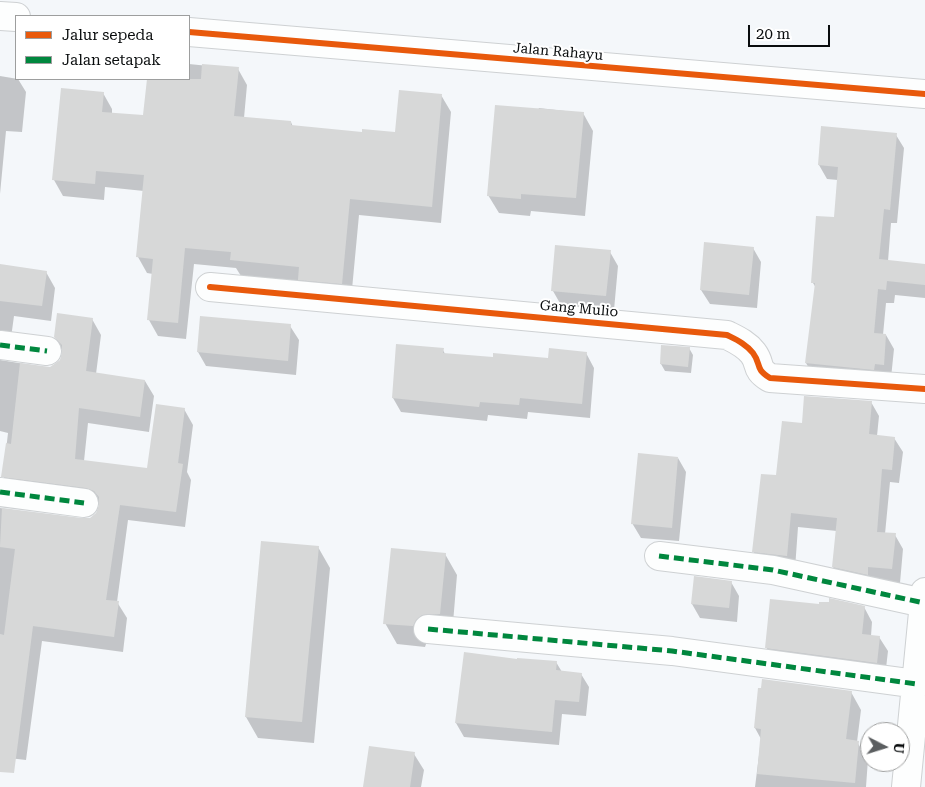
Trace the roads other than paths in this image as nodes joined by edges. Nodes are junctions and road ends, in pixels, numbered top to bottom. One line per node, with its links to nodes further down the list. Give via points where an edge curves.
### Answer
1 (0, 16): 2 (street)
2 (15, 17)
3 (190, 32): 4 (street, Jalan Rahayu)
4 (925, 94)
5 (210, 287): 8 (street, Gang Mulio, via 727,335 746,345 760,372 770,378)
6 (0, 345): 7 (street)
7 (47, 351)
8 (925, 389)
9 (0, 492): 10 (street)
10 (84, 503)
11 (658, 556): 12 (street, via 773,570)
12 (924, 597): 14 (street)
13 (428, 628): 14 (street, via 672,651)
14 (917, 684): 15 (street)
15 (906, 787)

